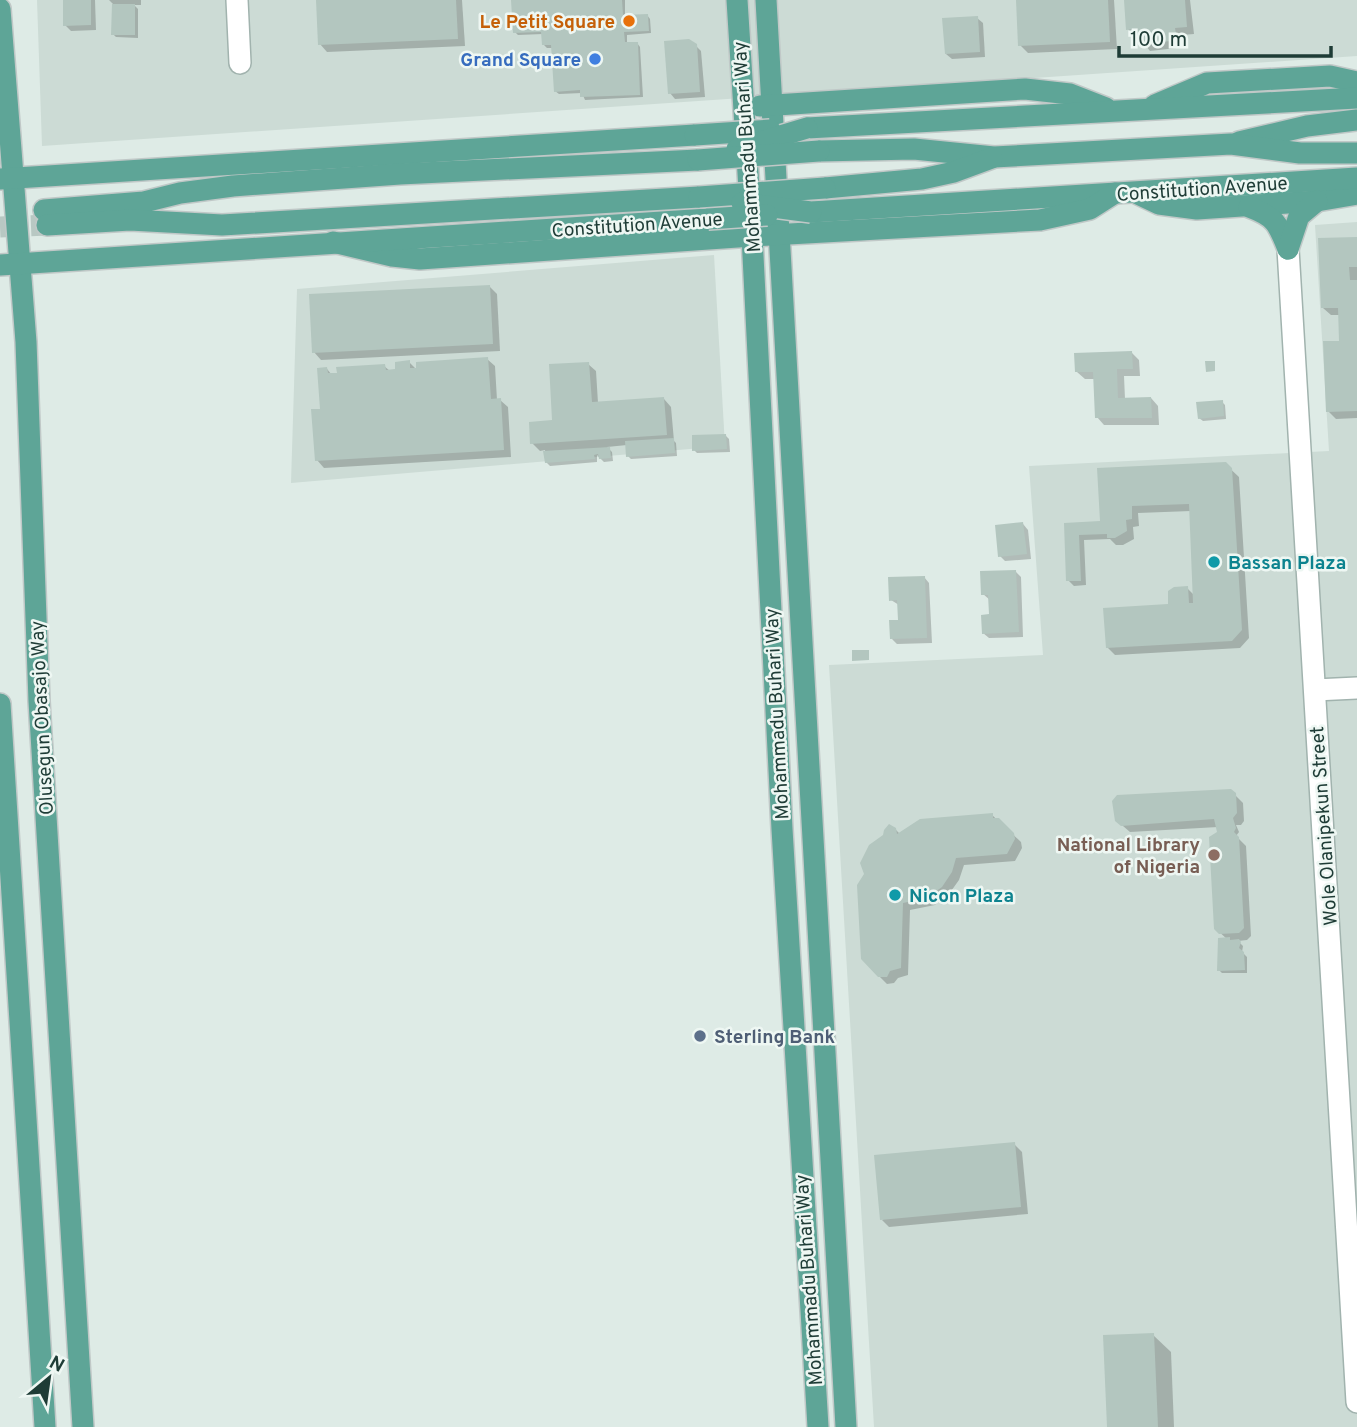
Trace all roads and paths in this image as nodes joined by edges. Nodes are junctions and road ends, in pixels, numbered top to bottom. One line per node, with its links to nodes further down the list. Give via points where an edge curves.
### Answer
1 (237, 0): 5 (street)
2 (737, 0): 8 (main road, Mohammadu Buhari Way)
3 (766, 0): 9 (main road, Mohammadu Buhari Way)
4 (0, 9): 19 (main road, Olusegun Obasajo Way)
5 (240, 63)
6 (1357, 82): 10 (main road, via 1330,76 1207,83)
7 (1357, 98): 10 (main road)
8 (744, 106): 9 (main road); 27 (main road, Mohammadu Buhari Way)
9 (771, 106): 11 (main road, via 1026,89 1070,94); 26 (main road, Mohammadu Buhari Way)
10 (1147, 109): 11 (main road)
11 (1112, 111): 13 (main road)
12 (1357, 120): 14 (main road, Constitution Avenue)
13 (807, 128): 17 (main road, bridge); 19 (main road, bridge)
14 (1231, 144): 15 (main road, Constitution Avenue, via 1300,153); 16 (main road, Constitution Avenue)
15 (1357, 153)
16 (994, 157): 17 (main road, Constitution Avenue, bridge, via 914,149); 22 (main road, Constitution Avenue, bridge, via 922,179)
17 (698, 160): 22 (main road, Constitution Avenue, via 233,186 45,217 222,225)
18 (1357, 178): 20 (main road, Constitution Avenue)
19 (6, 179): 30 (main road, Olusegun Obasajo Way)
20 (1124, 193): 24 (main road, via 1178,207); 25 (main road, Constitution Avenue); 26 (main road, via 1090,209 1040,220)
21 (1357, 194): 23 (main road)
22 (699, 197): 25 (main road, bridge)
23 (1317, 201): 24 (main road); 29 (main road, via 1299,216)
24 (1244, 206): 29 (main road, via 1272,217)
25 (811, 212): 28 (main road, Constitution Avenue, bridge)
26 (780, 235): 27 (main road); 35 (main road, Mohammadu Buhari Way)
27 (752, 236): 28 (main road, via 420,259); 34 (main road, Mohammadu Buhari Way)
28 (333, 242): 30 (main road, Constitution Avenue)
29 (1288, 249): 32 (street, Wole Olanipekun Street)
30 (11, 265): 40 (main road, Olusegun Obasajo Way)
31 (1357, 688): 32 (street)
32 (1315, 690): 38 (street, Wole Olanipekun Street)
33 (0, 704): 39 (main road, Olusegun Obasajo Way)
34 (778, 738): 35 (main road); 36 (main road, Mohammadu Buhari Way)
35 (807, 738): 37 (main road, Mohammadu Buhari Way)
36 (807, 1278): 37 (main road); 41 (main road, Mohammadu Buhari Way)
37 (837, 1278): 42 (main road, Mohammadu Buhari Way)
38 (1357, 1402)
39 (45, 1427)
40 (83, 1427)
41 (818, 1427)
42 (846, 1427)

